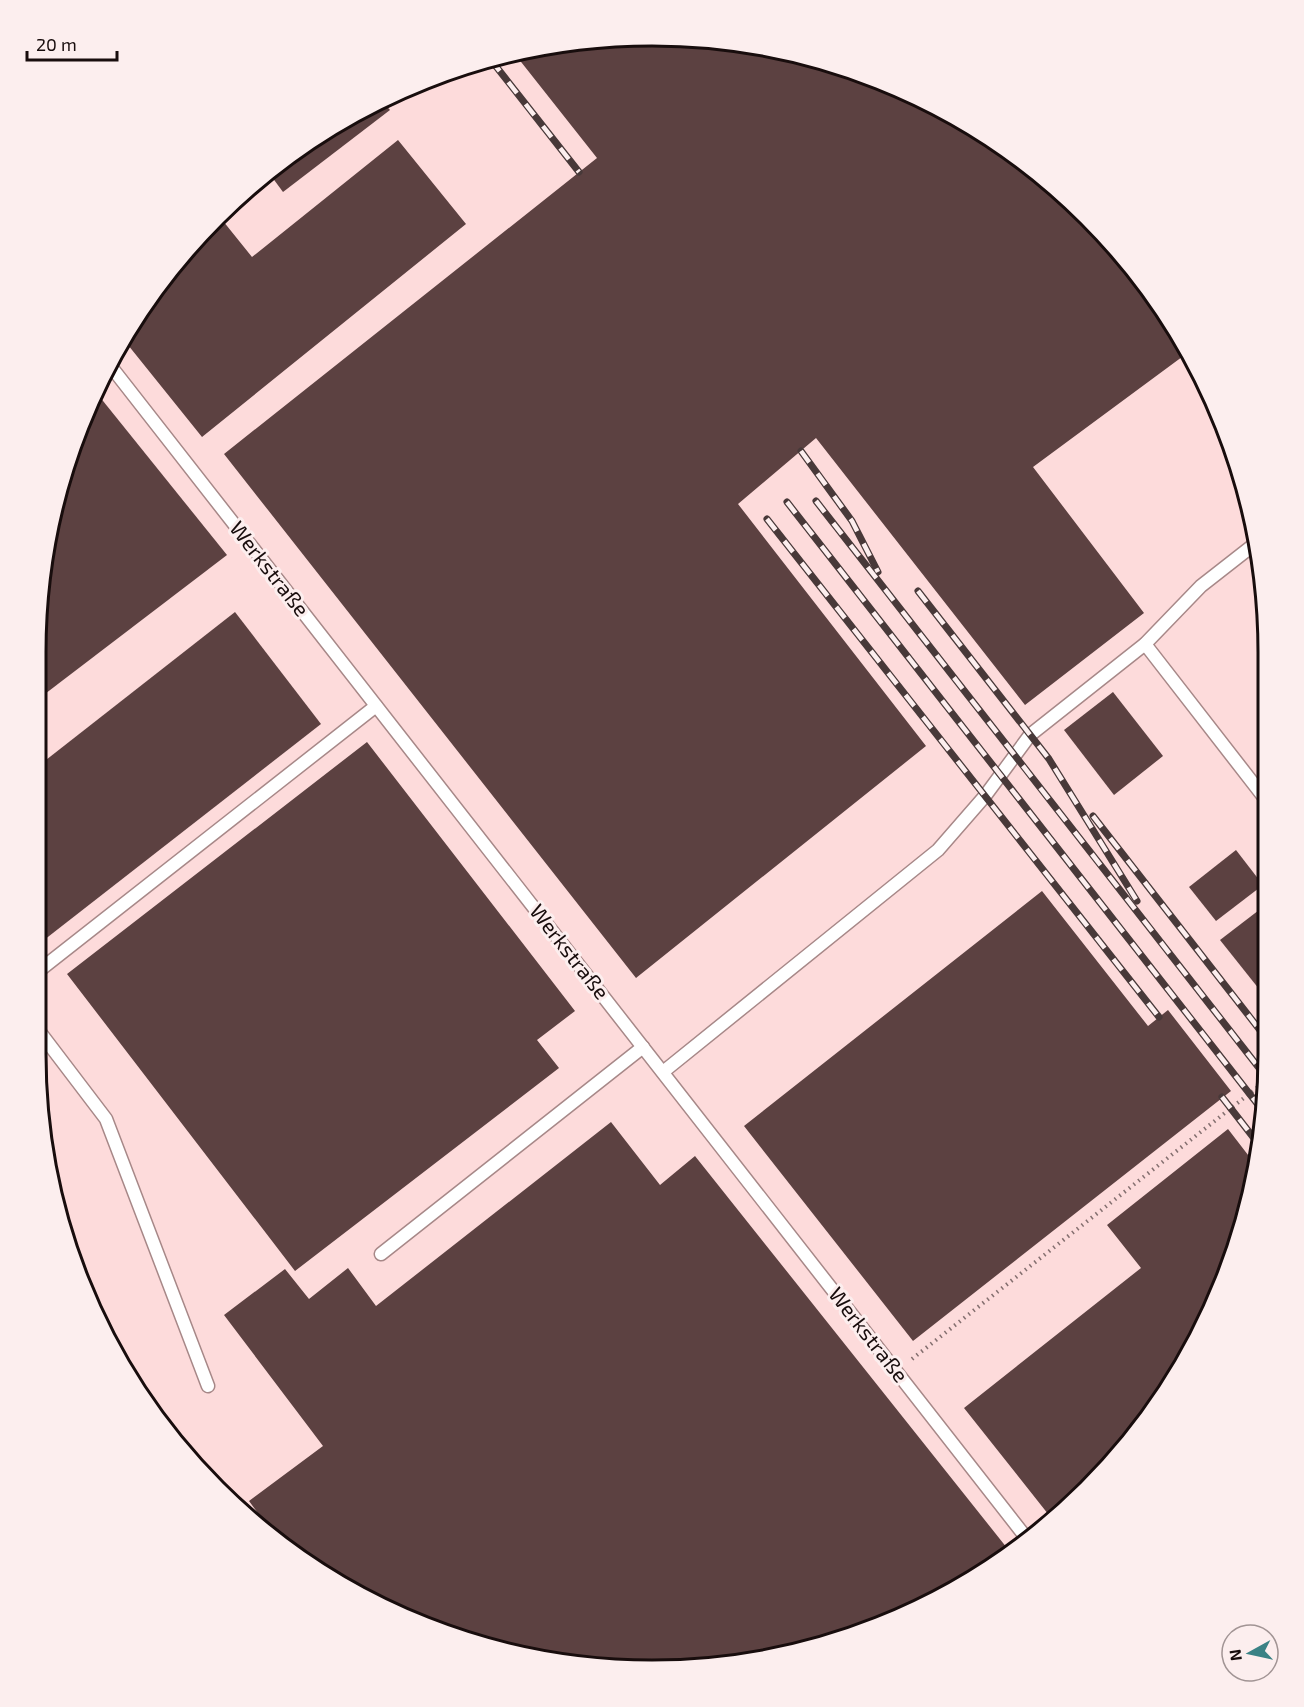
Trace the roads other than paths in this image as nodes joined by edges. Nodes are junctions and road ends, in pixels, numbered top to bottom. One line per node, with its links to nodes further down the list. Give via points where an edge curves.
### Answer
1 (115, 372): 4 (lane, Werkstraße)
2 (1248, 549): 3 (lane, via 1201,586)
3 (1145, 644): 5 (lane); 9 (lane, via 1030,735 938,850)
4 (376, 706): 6 (lane); 8 (lane, Werkstraße)
5 (1258, 790)
6 (46, 965)
7 (46, 1040): 11 (lane, via 106,1119)
8 (643, 1047): 9 (lane, Werkstraße); 10 (lane)
9 (663, 1072): 12 (lane, Werkstraße)
10 (381, 1254)
11 (208, 1386)
12 (1023, 1533)

